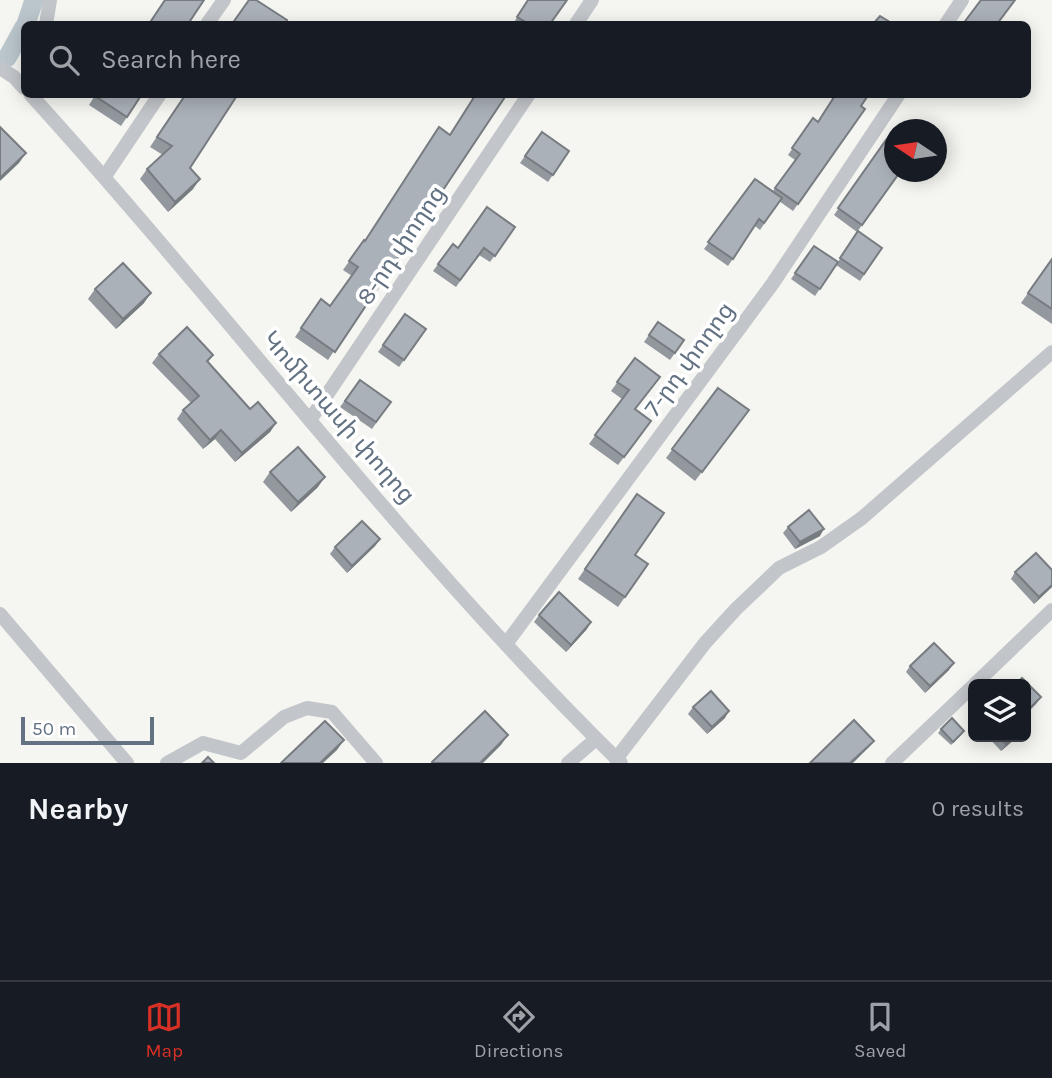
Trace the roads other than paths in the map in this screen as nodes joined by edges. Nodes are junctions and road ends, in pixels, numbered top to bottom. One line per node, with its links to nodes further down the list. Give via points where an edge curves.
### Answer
1 (50, 0): 5 (street)
2 (224, 0): 6 (street)
3 (592, 0): 7 (street)
4 (962, 0): 8 (street)
5 (46, 21)
6 (209, 21)
7 (578, 21)
8 (948, 21)
9 (0, 68): 10 (street, Կոմիտասի փողոց)
10 (21, 84)
11 (35, 98): 15 (street, Կոմիտասի փողոց)
12 (157, 98): 15 (street)
13 (526, 98): 17 (street, 8-րդ փողոց)
14 (896, 98): 20 (street, 7-րդ փողոց, via 773,283)
15 (105, 176): 17 (street, Կոմիտասի փողոց)
16 (1052, 352): 24 (street, via 862,518 821,547 779,568 705,643)
17 (310, 420): 20 (street, Կոմիտասի փողոց)
18 (1052, 610): 21 (street)
19 (0, 614): 26 (street)
20 (506, 644): 23 (street, Կոմիտասի փողոց)
21 (980, 679)
22 (968, 691): 29 (street)
23 (596, 739): 24 (street, Կոմիտասի փողոց); 28 (street)
24 (619, 761)
25 (375, 762): 27 (street, via 332,712 307,708 284,717 241,753 203,743)
26 (127, 763)
27 (167, 763)
28 (568, 763)
29 (892, 763)

